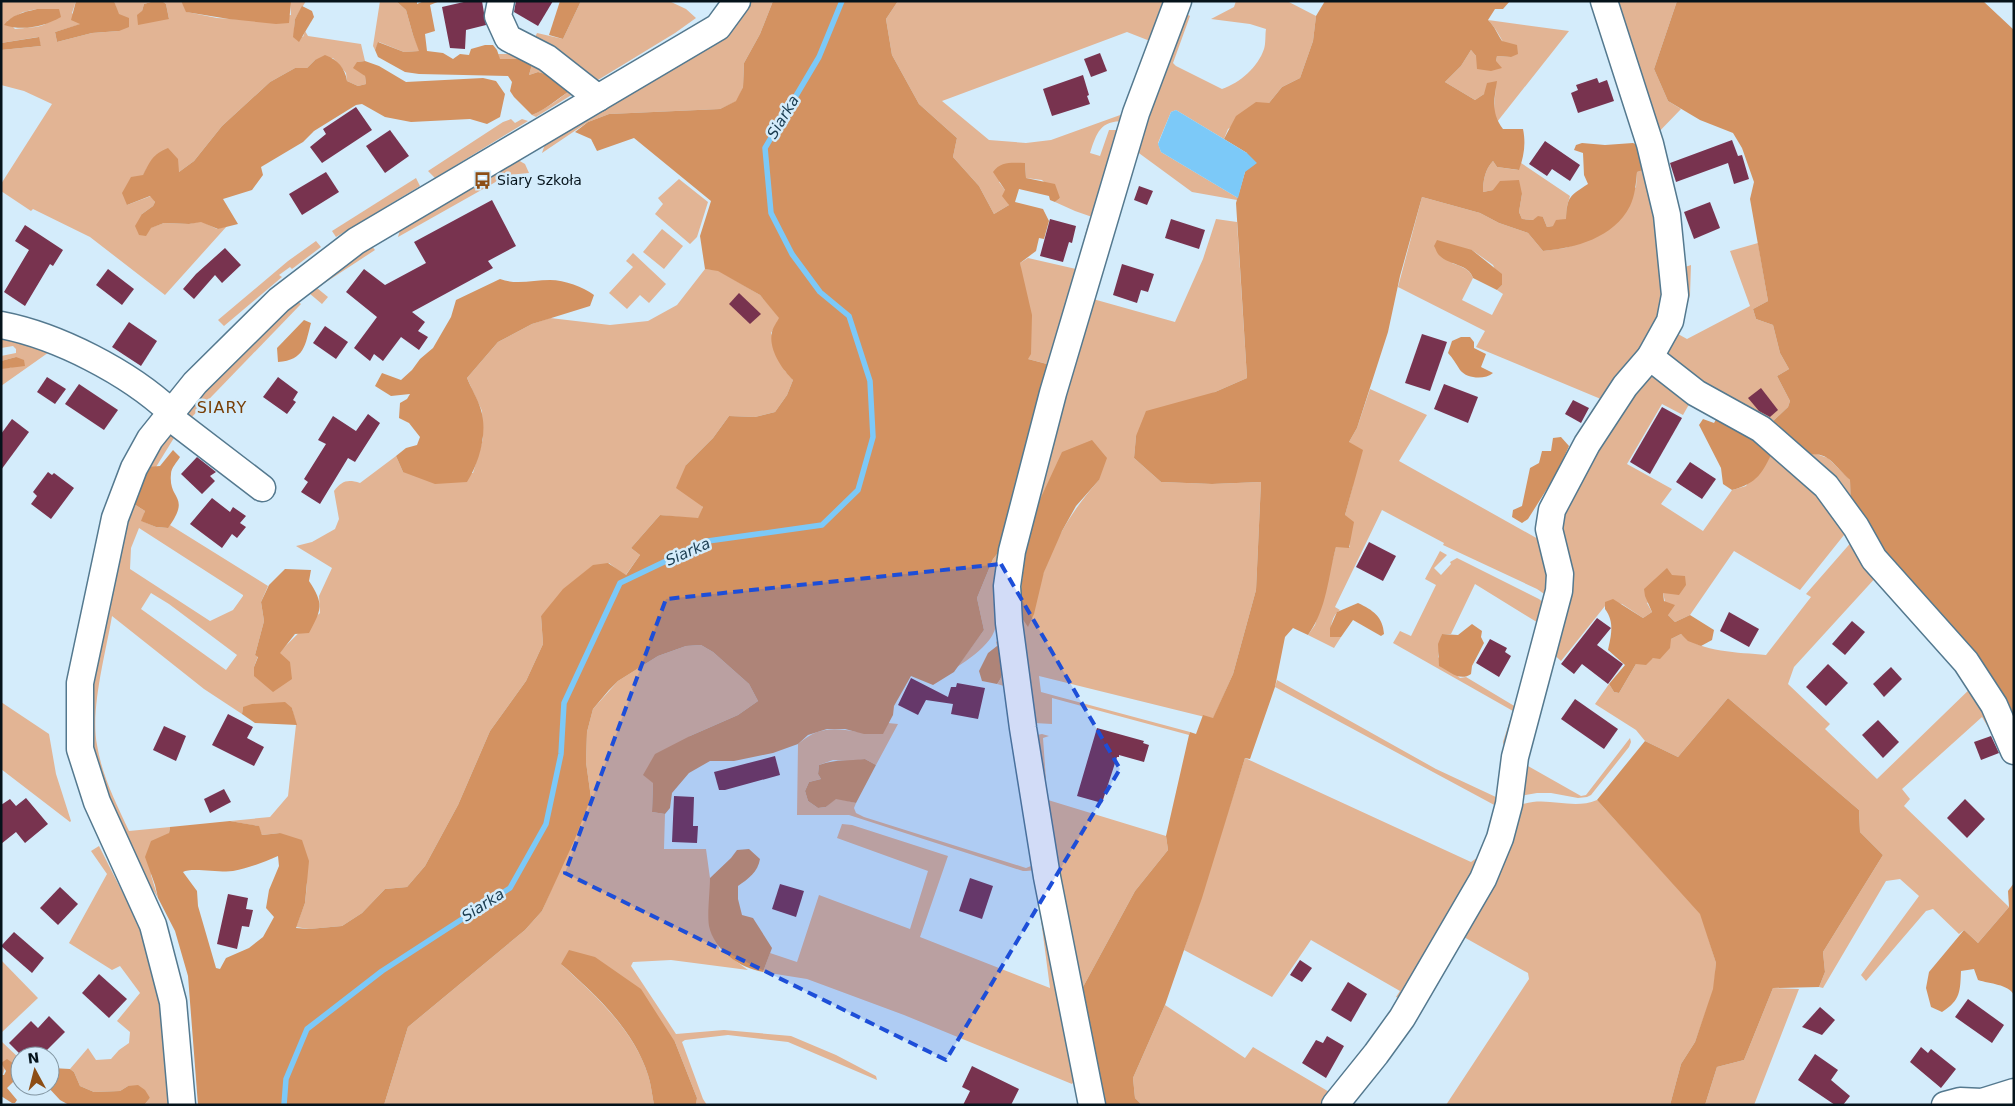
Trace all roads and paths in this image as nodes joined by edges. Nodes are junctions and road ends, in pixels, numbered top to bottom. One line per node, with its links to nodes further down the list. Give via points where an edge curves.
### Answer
1 (501, 1): 5 (street, via 498,16 508,38 547,58)
2 (737, 1): 5 (street, via 718,27)
3 (1178, 1): 14 (street, via 1136,113 1053,393 1012,551 1007,586 1008,623 1047,877)
4 (1604, 1): 7 (street, via 1650,144 1667,215 1675,295 1670,321)
5 (598, 98): 8 (street, via 356,242 279,300 195,383)
6 (1, 324): 8 (street, via 94,359 160,402)
7 (1650, 357): 10 (street, via 1696,394 1761,430 1826,486 1874,560 1966,662 1994,705); 15 (street, via 1625,386 1552,510 1549,529 1560,574 1559,591 1515,758 1509,804 1500,838 1486,871 1407,1010)
8 (169, 414): 9 (street); 13 (street, via 134,468 115,518 80,683 80,749 97,802 154,925 173,1002)
9 (262, 488)
10 (2014, 751)
11 (2014, 1092): 12 (street)
12 (1983, 1103): 16 (street, via 1960,1101)
13 (182, 1105)
14 (1092, 1105)
15 (1336, 1105)
16 (1946, 1105)

